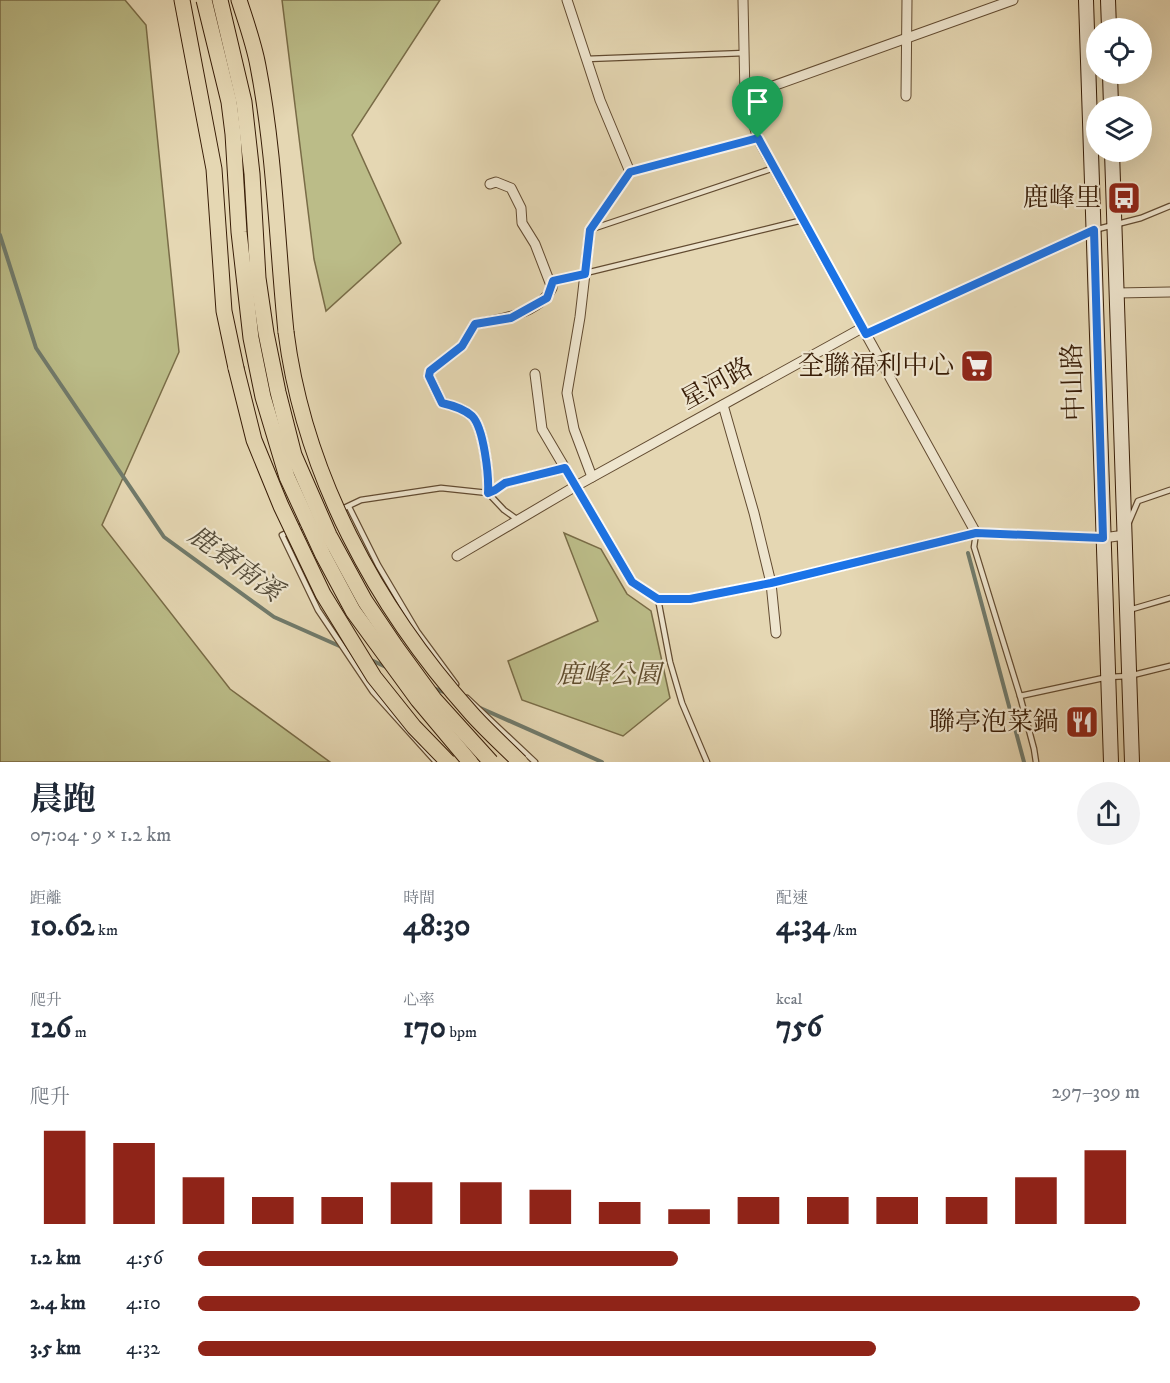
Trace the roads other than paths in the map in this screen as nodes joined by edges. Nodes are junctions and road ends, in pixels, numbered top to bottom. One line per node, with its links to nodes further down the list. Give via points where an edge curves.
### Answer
1 (182, 0): 55 (main road, bridge, via 214,169 225,310 254,440 323,594 374,677)
2 (204, 0): 56 (main road, bridge, via 229,102 238,232 251,338 263,397 287,477 353,611 418,700)
3 (220, 0): 57 (main road, bridge, via 244,102 266,333 294,455 328,535 364,601 434,699)
4 (239, 0): 58 (main road, bridge, via 258,65 269,139 291,367 308,437 324,481 363,562 390,607 439,675)
5 (567, 0): 14 (street)
6 (743, 0): 13 (street)
7 (907, 0): 12 (street)
8 (1013, 0): 12 (street)
9 (1086, 0): 26 (street, 中山路)
10 (1108, 0): 11 (street)
11 (1109, 18)
12 (907, 38): 15 (street); 16 (street)
13 (745, 53): 14 (lane); 15 (street)
14 (586, 59): 20 (street)
15 (745, 96): 17 (street)
16 (906, 96)
17 (758, 138): 19 (street); 20 (lane)
18 (1112, 162): 24 (street, 中山路)
19 (774, 168): 23 (street); 25 (lane)
20 (630, 172): 25 (street)
21 (490, 184): 28 (street, via 496,182 511,188 521,208 522,223 535,244)
22 (1170, 206): 24 (lane)
23 (803, 220): 27 (lane); 31 (street)
24 (1115, 224): 26 (lane); 30 (street, 中山路)
25 (590, 230): 27 (street)
26 (1094, 230): 31 (lane); 43 (street, 中山路)
27 (585, 274): 28 (lane, via 553,281); 35 (street, via 567,393 574,429)
28 (552, 288): 38 (street, via 547,298 511,318 475,324 462,346 430,371 442,403 472,416 480,431)
29 (1170, 292): 30 (street)
30 (1117, 293): 42 (street, 中山路)
31 (864, 331): 33 (street, 星河路); 41 (street)
32 (535, 374): 34 (street, via 542,429)
33 (723, 405): 35 (street, 星河路); 45 (street)
34 (565, 468): 36 (street); 38 (street, via 505,483)
35 (592, 477): 36 (street, 星河路)
36 (576, 486): 40 (street, 星河路); 47 (street, via 632,582)
37 (1170, 490): 42 (lane, via 1138,501)
38 (488, 493): 39 (lane, via 441,488 361,500); 40 (lane)
39 (349, 507): 54 (lane, via 282,535 318,610 373,692); 59 (lane, via 378,565 424,640 463,693)
40 (519, 521): 44 (street, 星河路)
41 (976, 533): 43 (street); 45 (street); 53 (lane, via 974,547)
42 (1125, 535): 43 (street); 48 (street, 中山路)
43 (1103, 538): 52 (street, 中山路)
44 (457, 556)
45 (771, 583): 47 (street, via 690,599); 49 (street)
46 (1170, 598): 48 (lane)
47 (658, 599): 60 (lane, via 682,703)
48 (1127, 611): 51 (street, 中山路)
49 (776, 633)
50 (1170, 666): 51 (lane)
51 (1129, 676): 52 (lane); 63 (street, 中山路)
52 (1108, 677): 53 (lane); 62 (street, 中山路)
53 (1020, 696): 61 (lane)
54 (436, 762)
55 (448, 762)
56 (470, 762)
57 (491, 762)
58 (520, 762)
59 (535, 762)
60 (707, 762)
61 (1036, 762)
62 (1111, 762)
63 (1132, 762)

